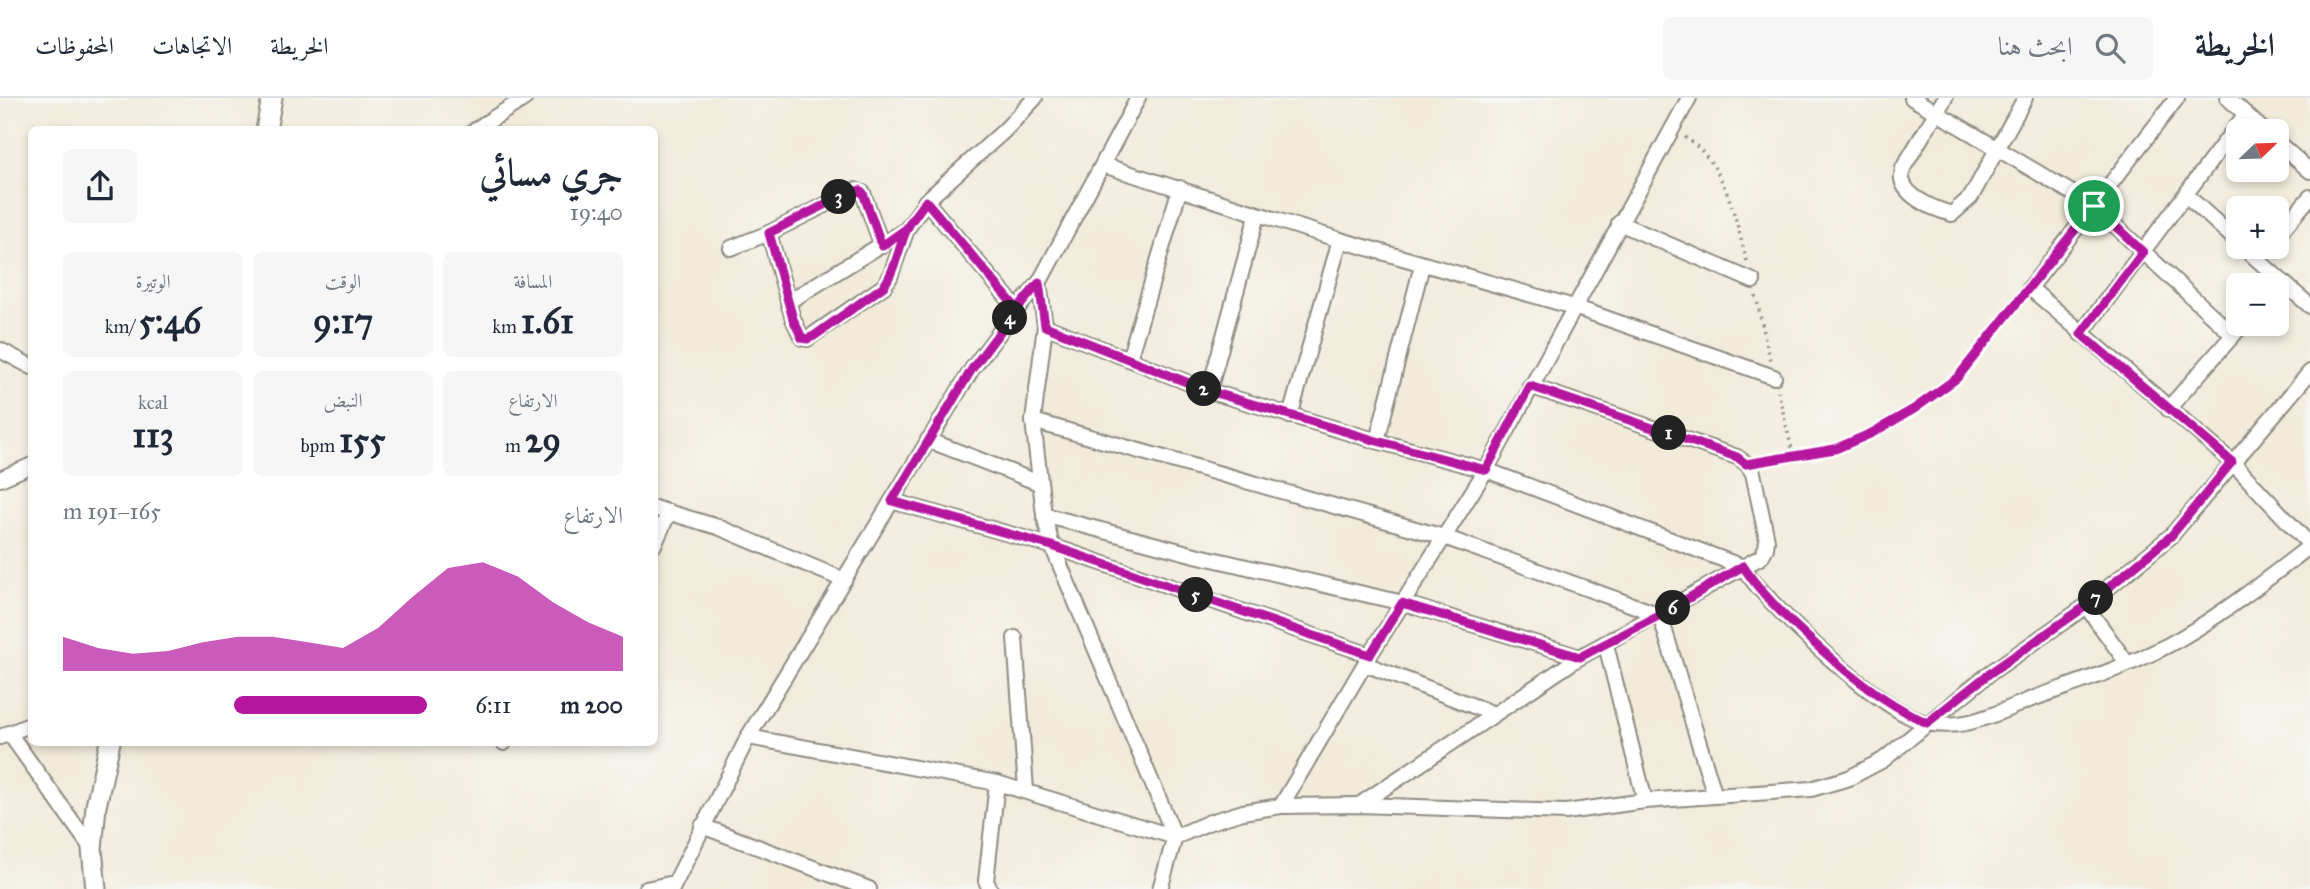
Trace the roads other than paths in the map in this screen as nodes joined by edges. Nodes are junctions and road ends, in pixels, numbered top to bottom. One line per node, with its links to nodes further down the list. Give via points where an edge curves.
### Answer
1 (272, 98): 14 (main road)
2 (526, 98): 15 (street)
3 (1035, 98): 23 (street)
4 (1138, 98): 18 (street)
5 (1689, 98): 27 (street)
6 (1912, 98): 11 (street)
7 (1945, 98): 11 (street)
8 (2025, 98): 16 (street)
9 (2178, 98): 24 (street)
10 (2228, 98): 12 (street)
11 (1936, 112): 16 (street); 16 (street, via 1903,168 1902,181 1918,199 1952,214 1971,197)
12 (2245, 115): 13 (street); 21 (street)
13 (2250, 119)
14 (267, 126)
15 (481, 126)
16 (1998, 149): 24 (street)
17 (2289, 153): 19 (street)
18 (1103, 165): 20 (street); 39 (street)
19 (2310, 171)
20 (1180, 188): 25 (street); 50 (street)
21 (2186, 195): 29 (street); 34 (street)
22 (2310, 197): 26 (street)
23 (926, 201): 28 (street); 44 (street)
24 (2094, 206): 34 (street); 47 (street, via 2030,288)
25 (1258, 215): 31 (street); 55 (street)
26 (2289, 222)
27 (1619, 223): 38 (street); 43 (street)
28 (906, 229): 32 (street); 41 (street, via 884,286 814,336 802,338)
29 (2226, 232)
30 (769, 233): 32 (street, via 860,190); 33 (street); 41 (street)
31 (1340, 240): 36 (street); 57 (street)
32 (882, 246): 41 (street)
33 (731, 248)
34 (2143, 252): 45 (street); 47 (street)
35 (2257, 259): 37 (street)
36 (1422, 265): 43 (street); 60 (street)
37 (2269, 273)
38 (1753, 281)
39 (1039, 283): 44 (street); 46 (street)
40 (2289, 291): 42 (street)
41 (788, 302)
42 (2310, 306)
43 (1574, 307): 53 (street); 54 (street)
44 (1017, 309): 59 (street, via 972,369)
45 (2226, 319)
46 (1045, 326): 50 (street); 58 (street)
47 (2081, 334): 56 (street)
48 (2232, 336): 56 (street)
49 (0, 350): 51 (street)
50 (1129, 359): 55 (street)
51 (28, 365)
52 (2310, 372): 61 (street)
53 (1774, 377)
54 (1530, 386): 63 (street); 73 (street, via 1737,457 1746,464 1753,473 1767,540 1761,557)
55 (1209, 391): 57 (street)
56 (2168, 409): 61 (street)
57 (1290, 416): 60 (street)
58 (1033, 421): 65 (street); 70 (street)
59 (928, 440): 65 (street); 66 (street)
60 (1377, 441): 63 (street)
61 (2232, 462): 71 (street); 76 (street, via 2171,536)
62 (28, 467): 64 (street)
63 (1486, 470): 70 (street); 73 (street)
64 (0, 479)
65 (1039, 483): 68 (street)
66 (892, 501): 72 (street); 74 (street)
67 (662, 510): 69 (street); 74 (street, via 718,527)
68 (1044, 515): 72 (street); 75 (street)
69 (658, 528)
70 (1444, 537): 75 (street); 77 (street)
71 (2310, 545): 82 (street, via 2184,637)
72 (1052, 546): 81 (street); 96 (street)
73 (1743, 566): 77 (street); 84 (street, via 1755,585 1829,658 1902,711)
74 (844, 580): 87 (street)
75 (1402, 603): 80 (street); 81 (street)
76 (2086, 606): 82 (street); 84 (street)
77 (1660, 615): 79 (street); 91 (street)
78 (1015, 638): 90 (street)
79 (1606, 645): 80 (street); 92 (street)
80 (1580, 657): 83 (street)
81 (1367, 659): 83 (street); 94 (street)
82 (2127, 663): 84 (street, via 1959,724)
83 (1494, 713): 93 (street)
84 (1927, 723): 91 (street, via 1883,760 1849,778 1811,789)
85 (28, 725): 86 (street)
86 (5, 735): 97 (street)
87 (748, 737): 89 (street); 95 (street)
88 (109, 746): 97 (main road)
89 (997, 783): 90 (street); 102 (street, via 986,881)
90 (1027, 790): 96 (street)
91 (1715, 796): 92 (street)
92 (1645, 801): 93 (street, via 1566,812)
93 (1359, 805): 94 (street)
94 (1281, 806): 96 (street, via 1243,812)
95 (702, 826): 98 (street); 101 (street)
96 (1175, 837): 103 (street)
97 (92, 849): 99 (main road)
98 (673, 886): 100 (street)
99 (96, 889)
100 (646, 889)
101 (869, 889)
102 (990, 889)
103 (1160, 889)

